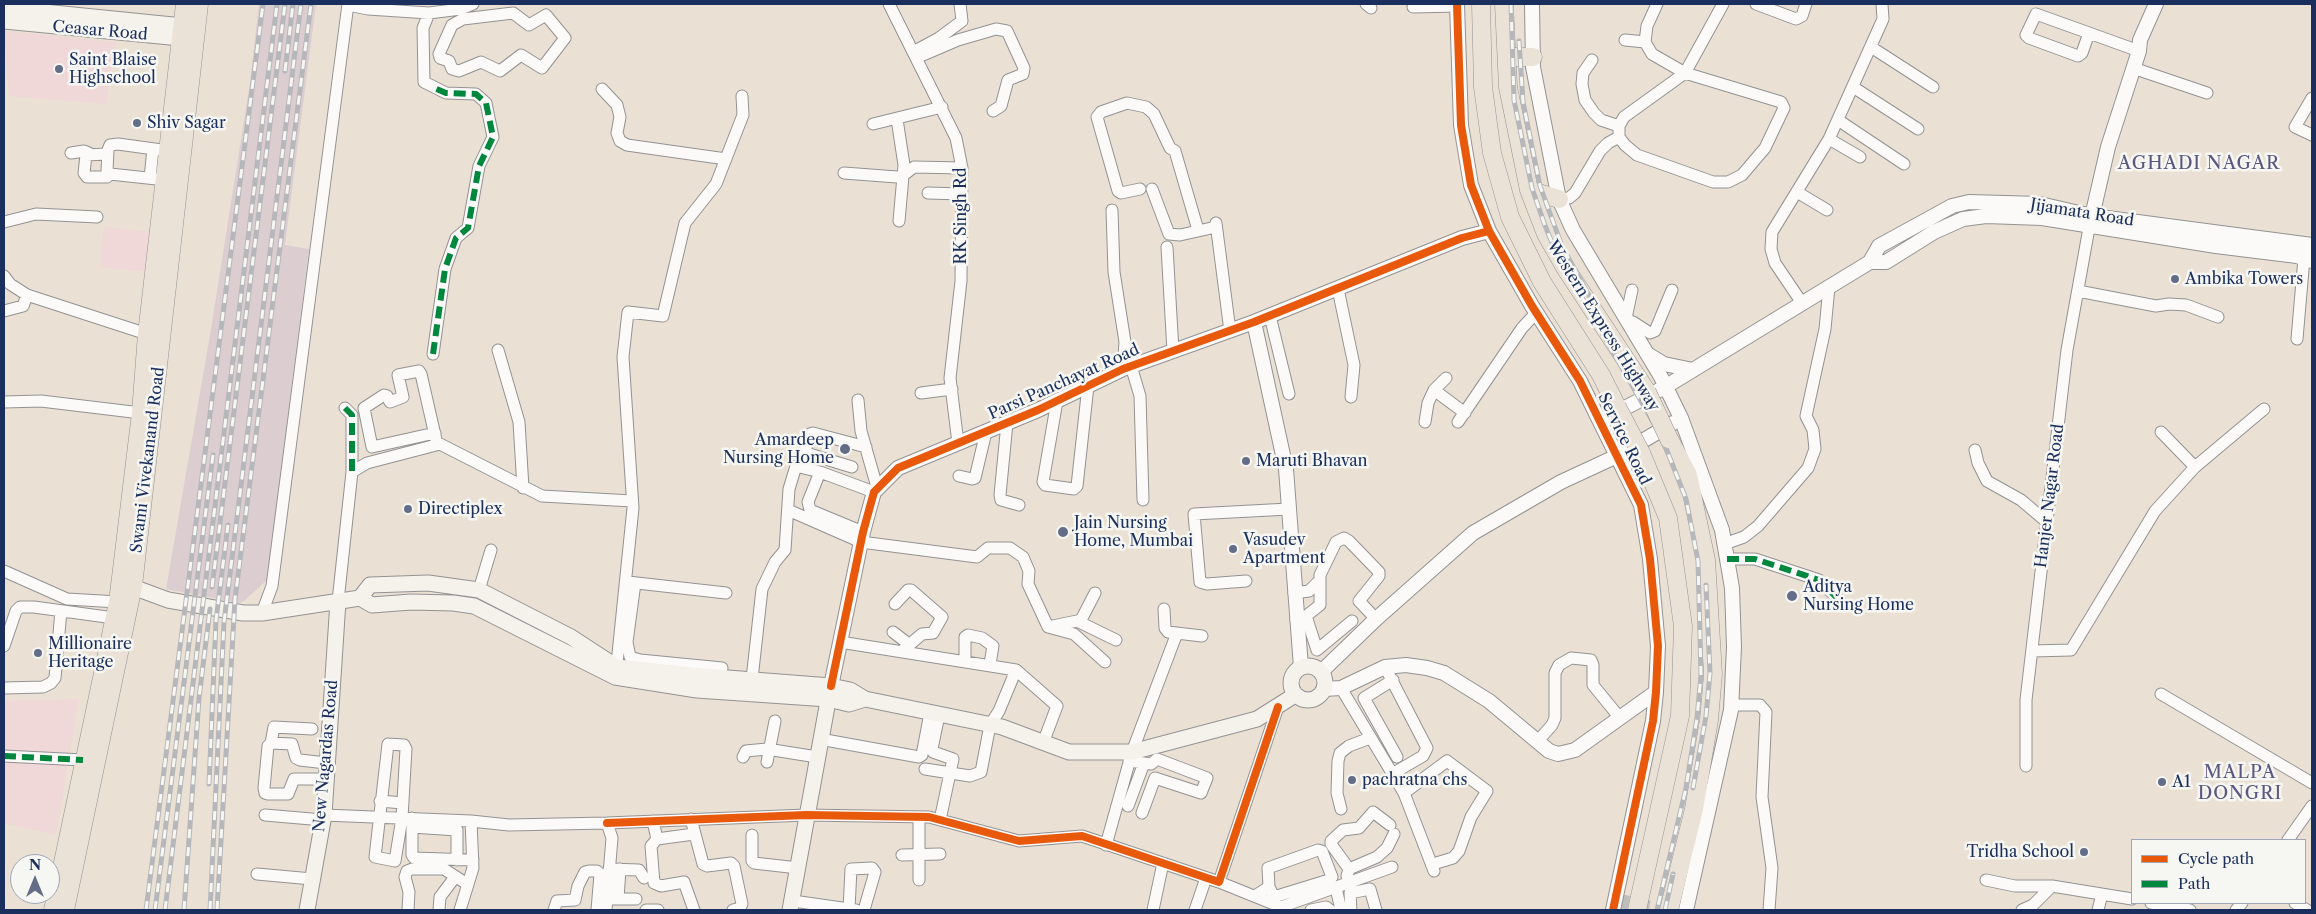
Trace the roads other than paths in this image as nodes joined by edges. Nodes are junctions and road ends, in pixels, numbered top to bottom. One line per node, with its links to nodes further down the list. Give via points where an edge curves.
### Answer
1 (185, 4): 26 (main road, Swami Vivekanand Road)
2 (199, 4): 26 (main road, Swami Vivekanand Road)
3 (348, 4): 20 (street, via 368,8); 167 (street, via 272,586)
4 (473, 4): 24 (street)
5 (889, 4): 32 (street, RK Singh Rd)
6 (960, 4): 32 (street, via 962,22)
7 (1481, 4): 304 (main road, Western Express Highway, bridge, via 1483,87 1492,153 1510,217 1542,282 1601,376 1641,453 1668,518 1683,626 1680,716)
8 (1504, 4): 33 (main road, Western Express Highway)
9 (1532, 4): 34 (street)
10 (1657, 4): 29 (street, via 1647,26)
11 (1722, 4): 37 (street)
12 (1756, 4): 13 (street, via 1796,20 1802,16)
13 (1806, 4)
14 (1882, 4): 30 (street, via 1883,19)
15 (2156, 4): 31 (street, via 2140,40)
16 (2165, 4): 31 (street, via 2147,44)
17 (1450, 5): 18 (street); 79 (street, Service Road, via 1461,125 1471,185)
18 (1413, 7)
19 (4, 8): 22 (main road, Ceasar Road)
20 (416, 8): 23 (street)
21 (511, 8): 24 (street); 24 (street, via 529,25 546,14 565,38 542,68 521,55 500,71 483,62 462,71 452,69 449,61 440,58 439,54 449,29)
22 (27, 13): 25 (main road, Ceasar Road); 26 (main road, Ceasar Road)
23 (429, 13): 24 (street); 104 (street, via 423,28 424,82 446,93 476,94 486,102 493,137 479,166 468,228 456,238 445,270)
24 (462, 14)
25 (4, 21)
26 (189, 33): 53 (main road, Swami Vivekanand Road); 155 (main road, Swami Vivekanand Road)
27 (2089, 33): 27 (street, via 2078,56 2026,35 2036,14); 31 (street)
28 (1624, 40): 29 (street)
29 (1645, 42): 37 (street, via 1652,54)
30 (1871, 47): 38 (street); 39 (street)
31 (2140, 51): 36 (street)
32 (915, 55): 44 (street, RK Singh Rd); 45 (street, via 996,29 1007,31 1024,68 1023,74 1008,80 1001,106)
33 (1507, 57): 34 (main road); 67 (main road, Western Express Highway, via 1508,87)
34 (1533, 57): 71 (street)
35 (1592, 60): 50 (street, via 1583,73 1585,100 1594,114)
36 (2133, 68): 41 (street); 77 (street, via 2108,147)
37 (1685, 73): 50 (street, via 1624,117); 50 (street, via 1784,104 1784,111 1765,148 1742,175 1728,182 1713,182 1638,155 1625,145)
38 (1853, 87): 47 (street); 49 (street)
39 (1933, 87)
40 (602, 89): 58 (street, via 617,105 620,117 617,133 620,141 627,145)
41 (2207, 93)
42 (742, 96): 58 (street, via 743,115)
43 (2312, 98): 51 (street, via 2295,127)
44 (942, 107): 46 (street); 60 (street, RK Singh Rd, via 956,138)
45 (993, 111)
46 (897, 119): 48 (street); 63 (street)
47 (1838, 120): 52 (street); 59 (street)
48 (873, 124)
49 (1918, 130)
50 (1619, 132): 71 (street, via 1600,151 1575,193 1569,198)
51 (2312, 136)
52 (1829, 139): 57 (street); 68 (street)
53 (161, 150): 56 (street, via 118,144 110,145); 64 (main road, Swami Vivekanand Road)
54 (71, 153): 55 (street)
55 (89, 153): 56 (street); 62 (street, via 84,173 87,177 108,177)
56 (108, 154): 62 (street, via 107,171)
57 (1860, 157)
58 (726, 159): 142 (street, via 716,184 686,223 663,316 628,312 623,357)
59 (1904, 164)
60 (962, 168): 63 (street, via 914,167); 70 (street, RK Singh Rd)
61 (844, 173): 63 (street)
62 (110, 174): 64 (street)
63 (904, 175): 75 (street)
64 (158, 179): 99 (main road, Swami Vivekanand Road)
65 (1140, 189): 78 (street, via 1118,191 1097,116 1126,103 1146,107 1154,114 1170,148 1175,151)
66 (1152, 189): 78 (street, via 1169,234)
67 (1529, 190): 71 (main road); 305 (main road, Western Express Highway, bridge, via 1546,234 1566,270 1647,392 1688,475 1706,560 1713,674 1709,720 1694,809)
68 (1797, 192): 73 (street); 90 (street, via 1772,232 1771,250 1775,263)
69 (928, 193): 70 (street)
70 (962, 194): 110 (street, RK Singh Rd, via 961,281 950,378)
71 (1559, 199): 97 (street, via 1573,230)
72 (1112, 210): 105 (street, via 1114,272)
73 (1827, 210)
74 (97, 217): 76 (street, via 36,214)
75 (899, 220)
76 (4, 222)
77 (2091, 222): 80 (street, Jijamata Road); 82 (street, Jijamata Road); 84 (street, Jijamata Road, via 1986,216 1963,219 1934,232 1886,262 1870,262); 88 (street, Hanjer Nagar Road)
78 (1198, 230): 98 (street, via 1216,225)
79 (1489, 231): 85 (street, Parsi Panchayat Road, via 1462,238); 93 (street, Service Road)
80 (2311, 245): 82 (street)
81 (1167, 247): 103 (street)
82 (2308, 260): 100 (street)
83 (4, 276): 89 (street)
84 (1829, 287): 90 (street, Jijamata Road); 148 (street, via 1825,329 1806,416 1813,430 1814,449 1808,468 1758,526 1744,537)
85 (1338, 289): 94 (street, Parsi Panchayat Road); 114 (street, via 1354,365)
86 (1632, 290): 97 (street)
87 (1672, 290): 97 (street, via 1655,331)
88 (2078, 291): 95 (street, via 2156,306 2186,305); 146 (street, Hanjer Nagar Road, via 2067,350)
89 (26, 295): 92 (street, via 23,306); 99 (street)
90 (1802, 304): 106 (street, Jijamata Road)
91 (1637, 306): 97 (street)
92 (4, 311)
93 (1536, 313): 111 (street, via 1522,328 1462,418); 122 (street, Service Road, via 1580,380)
94 (1270, 316): 96 (street, Parsi Panchayat Road); 113 (street)
95 (2218, 317)
96 (1254, 322): 98 (street, Parsi Panchayat Road); 144 (street, via 1286,469)
97 (1630, 323): 101 (street)
98 (1230, 330): 103 (street, Parsi Panchayat Road)
99 (148, 334): 120 (main road, Swami Vivekanand Road)
100 (2298, 339)
101 (1648, 349): 106 (street, via 1664,364); 109 (street)
102 (498, 350): 139 (street, via 519,422)
103 (1173, 351): 105 (street, Parsi Panchayat Road)
104 (433, 354)
105 (1127, 368): 108 (street, Parsi Panchayat Road); 141 (street, via 1140,396)
106 (1693, 370): 109 (street, Jijamata Road)
107 (1446, 378): 111 (street)
108 (1088, 386): 116 (street, Parsi Panchayat Road); 116 (street, via 1077,486 1074,489 1043,482)
109 (1665, 387): 121 (street); 122 (street, Jijamata Road)
110 (952, 389): 112 (street); 129 (street, RK Singh Rd)
111 (1434, 390): 123 (street, via 1428,402)
112 (922, 393)
113 (1289, 394)
114 (1351, 397)
115 (858, 400): 130 (street)
116 (1057, 401): 124 (street, Parsi Panchayat Road)
117 (4, 402): 120 (street, via 41,401)
118 (345, 408): 136 (street, via 352,415)
119 (2264, 409): 135 (street)
120 (141, 413): 155 (main road, Swami Vivekanand Road)
121 (1681, 418): 133 (street); 148 (street, via 1722,530)
122 (1600, 421): 133 (street, Service Road)
123 (1425, 422)
124 (1007, 423): 125 (street, Parsi Panchayat Road); 143 (street, via 1000,495 1001,500)
125 (986, 432): 129 (street, Parsi Panchayat Road); 138 (street, via 975,479)
126 (2161, 432): 135 (street)
127 (436, 439): 128 (street); 128 (street, via 421,374 417,371 401,374 398,378 403,397 390,402 384,395 364,408 372,447); 132 (street); 139 (street)
128 (395, 442): 132 (street)
129 (958, 443): 140 (street, Parsi Panchayat Road, via 898,468)
130 (866, 447): 134 (street, via 810,434 806,453); 140 (street)
131 (1975, 450): 146 (street, via 1987,481 2021,500)
132 (398, 455): 136 (street)
133 (1617, 456): 169 (street, via 1561,482 1473,533); 197 (street, Service Road, via 1641,505 1650,558 1658,646)
134 (852, 467)
135 (2196, 467): 180 (street, via 2155,511 2071,650)
136 (352, 472): 160 (street)
137 (820, 472): 140 (street); 145 (street, via 796,466 789,489); 147 (street, via 808,502 810,510)
138 (959, 476)
139 (524, 488): 142 (street, via 542,496)
140 (876, 490): 147 (street)
141 (1143, 500)
142 (632, 501): 153 (street)
143 (1019, 504)
144 (1289, 509): 152 (street, via 1194,514 1200,582); 159 (street)
145 (788, 510): 147 (street); 192 (street, via 785,550 775,562 762,589)
146 (2047, 522): 180 (street, Hanjer Nagar Road)
147 (862, 537): 171 (street, via 977,557 988,548 1010,548 1023,557 1029,571 1028,584); 177 (street)
148 (1724, 544): 150 (street)
149 (491, 550): 156 (street)
150 (1727, 559): 162 (street, via 1756,559 1819,580); 201 (street, via 1734,638)
151 (4, 571): 165 (street, via 67,599)
152 (1246, 581)
153 (631, 582): 158 (street); 184 (street, via 627,642 630,657); 190 (street)
154 (1318, 582): 159 (street, via 1309,591); 168 (street, via 1320,603); 169 (street, via 1338,540 1350,541 1379,572 1359,601)
155 (127, 584): 165 (main road, Swami Vivekanand Road); 167 (main road, via 168,600 243,613); 287 (main road, Swami Vivekanand Road)
156 (478, 590): 161 (main road, via 428,583 370,586); 190 (main road, via 571,637)
157 (1095, 592): 170 (street)
158 (726, 593)
159 (1294, 593): 168 (street)
160 (338, 601): 161 (main road); 167 (main road); 221 (main road, New Nagardas Road)
161 (366, 601): 190 (main road, via 474,606)
162 (1840, 601)
163 (895, 604): 179 (street, via 911,590 942,617 933,633 922,634)
164 (1164, 609): 173 (street, via 1166,630)
165 (116, 610): 166 (street); 219 (main road, Swami Vivekanand Road)
166 (61, 611): 178 (street, via 20,607); 194 (street, via 55,678 43,687)
167 (262, 613)
168 (1301, 618): 174 (street, via 1318,650 1351,622); 185 (street)
169 (1376, 619): 174 (street)
170 (1080, 622): 171 (street); 176 (street)
171 (1048, 627): 182 (street, via 1074,634)
172 (893, 632): 179 (street)
173 (1177, 633): 175 (street); 216 (street)
174 (1361, 633): 191 (street)
175 (1202, 636)
176 (1116, 640)
177 (840, 642): 179 (street); 198 (street)
178 (4, 646)
179 (906, 648): 181 (street)
180 (2032, 650): 223 (street, Hanjer Nagar Road, via 2026,700)
181 (965, 660): 183 (street); 183 (street, via 965,637 968,635 982,638 993,646)
182 (1105, 662)
183 (990, 664): 188 (street)
184 (662, 667): 189 (main road); 190 (main road)
185 (1301, 667): 191 (main road, via 1312,666); 200 (main road, via 1291,680)
186 (1385, 667): 193 (street); 195 (street); 210 (street, via 1406,664 1444,673 1489,701)
187 (722, 668): 189 (street)
188 (1016, 670): 206 (street, via 999,712); 212 (street, via 1057,706)
189 (702, 671): 192 (main road)
190 (616, 672): 198 (main road, via 697,690)
191 (1321, 672): 196 (main road)
192 (752, 679): 198 (main road)
193 (1393, 680): 218 (street, via 1364,698); 226 (street, via 1427,750 1423,756)
194 (4, 688)
195 (1341, 688): 196 (street); 208 (street)
196 (1324, 689): 200 (main road, via 1311,700)
197 (1656, 692): 204 (street); 303 (street, Service Road)
198 (829, 693): 203 (main road, via 849,704 864,699); 209 (main road)
199 (2161, 694): 228 (street)
200 (1295, 695): 202 (main road)
201 (1731, 705): 306 (street); 307 (street, via 1760,705 1766,712 1762,797 1772,868)
202 (1278, 707): 216 (main road, via 1258,718); 270 (street)
203 (935, 714): 206 (main road); 209 (street, via 919,757); 225 (street, via 932,749 952,757)
204 (1620, 718): 210 (street, via 1575,750 1558,754); 210 (street, via 1593,685 1594,665 1591,660 1571,658 1559,665 1555,673 1555,718)
205 (775, 720): 213 (street)
206 (990, 725): 212 (main road); 225 (street, via 980,772 970,776)
207 (312, 729): 211 (street, via 274,728)
208 (1370, 738): 226 (street); 234 (street, via 1340,753 1337,793)
209 (820, 739): 215 (main road)
210 (1537, 742)
211 (271, 743): 221 (street, via 292,744 296,758); 227 (street, via 268,746 265,793 288,794 294,780 299,778)
212 (1043, 743): 216 (main road, via 1069,752)
213 (769, 750): 215 (street); 217 (street, via 746,751); 220 (street)
214 (4, 756): 219 (street)
215 (817, 756): 236 (main road)
216 (1130, 756): 222 (street); 251 (street)
217 (743, 757)
218 (1397, 757)
219 (83, 760): 286 (main road, Swami Vivekanand Road)
220 (767, 762)
221 (326, 763): 227 (main road, New Nagardas Road)
222 (1144, 764): 232 (street); 235 (street, via 1151,764 1157,759 1207,776 1207,779 1200,793 1155,778)
223 (2026, 766)
224 (926, 769): 225 (street)
225 (950, 773): 240 (street)
226 (1392, 774): 229 (street)
227 (325, 779): 238 (main road, New Nagardas Road)
228 (2312, 783)
229 (1404, 793): 229 (street, via 1434,867 1458,852 1471,817 1487,791 1446,761)
230 (380, 801): 231 (street); 231 (street, via 386,746 404,745); 241 (street)
231 (403, 803): 245 (street)
232 (1128, 806)
233 (2312, 806): 250 (street)
234 (1341, 809)
235 (1142, 813)
236 (806, 815): 239 (street); 244 (street); 259 (main road)
237 (265, 816): 238 (street)
238 (323, 817): 241 (street); 267 (main road, New Nagardas Road)
239 (691, 820): 243 (street); 247 (street)
240 (940, 820): 244 (street); 251 (street, via 1019,841 1082,836)
241 (384, 821): 245 (street); 245 (street, via 377,859 397,858)
242 (471, 821): 245 (street); 246 (street, via 509,825); 257 (street)
243 (654, 821): 246 (street); 249 (street)
244 (918, 821): 252 (street)
245 (407, 823): 256 (street, via 414,858); 256 (street, via 457,830)
246 (607, 823): 260 (street, via 612,838)
247 (694, 834): 249 (street); 296 (street, via 703,864 731,863 734,866 742,904)
248 (752, 835): 259 (street, via 754,863)
249 (657, 839): 295 (street, via 651,846 654,883 661,886 684,882)
250 (2289, 839)
251 (1106, 845): 258 (street)
252 (919, 854): 253 (street); 255 (street); 268 (street)
253 (940, 854)
254 (1381, 854): 261 (street); 261 (street, via 1387,848 1392,830 1373,812 1359,828 1343,830 1331,840); 266 (street, via 1389,868)
255 (902, 855)
256 (457, 860): 257 (street)
257 (473, 860): 271 (street)
258 (1163, 863): 265 (street); 299 (street)
259 (798, 868): 283 (main road)
260 (614, 869): 264 (street, via 639,870); 280 (street)
261 (1349, 870): 274 (street)
262 (257, 874): 267 (street)
263 (455, 877): 271 (street); 289 (street, via 444,869 407,871); 290 (street, via 440,897)
264 (644, 878)
265 (1206, 878): 270 (street); 300 (street)
266 (1362, 878): 274 (street); 275 (street)
267 (312, 879): 288 (main road, New Nagardas Road)
268 (919, 880)
269 (1986, 880): 272 (street, via 2015,886)
270 (1219, 882): 277 (street)
271 (467, 884): 291 (street)
272 (2052, 886): 276 (street); 308 (street, via 2033,905)
273 (1269, 887): 273 (street, via 1277,896 1329,880 1332,877 1322,851 1268,868); 277 (street)
274 (1341, 887): 284 (street); 285 (street)
275 (1365, 890): 285 (street, via 1350,893); 302 (street, via 1372,891)
276 (2102, 894): 279 (street); 309 (street)
277 (1251, 896): 282 (street); 284 (street)
278 (636, 899): 280 (street)
279 (2131, 899)
280 (605, 904): 292 (street, via 600,874 597,871 586,872 575,900 557,901)
281 (2157, 904): 310 (street)
282 (1266, 905)
283 (791, 906): 297 (street)
284 (1285, 908)
285 (1342, 909): 301 (street, via 1326,907)
286 (53, 910)
287 (65, 910)
288 (308, 910)
289 (408, 910)
290 (439, 910)
291 (460, 910)
292 (554, 910)
293 (646, 910): 294 (street)
294 (658, 910)
295 (694, 910)
296 (733, 910)
297 (853, 910): 298 (street, via 851,869 872,868 875,872)
298 (864, 910)
299 (1152, 910)
300 (1195, 910)
301 (1311, 910)
302 (1376, 910)
303 (1613, 910)
304 (1637, 910)
305 (1669, 910)
306 (1686, 910)
307 (1769, 910)
308 (2022, 910)
309 (2098, 910)
310 (2190, 910)

